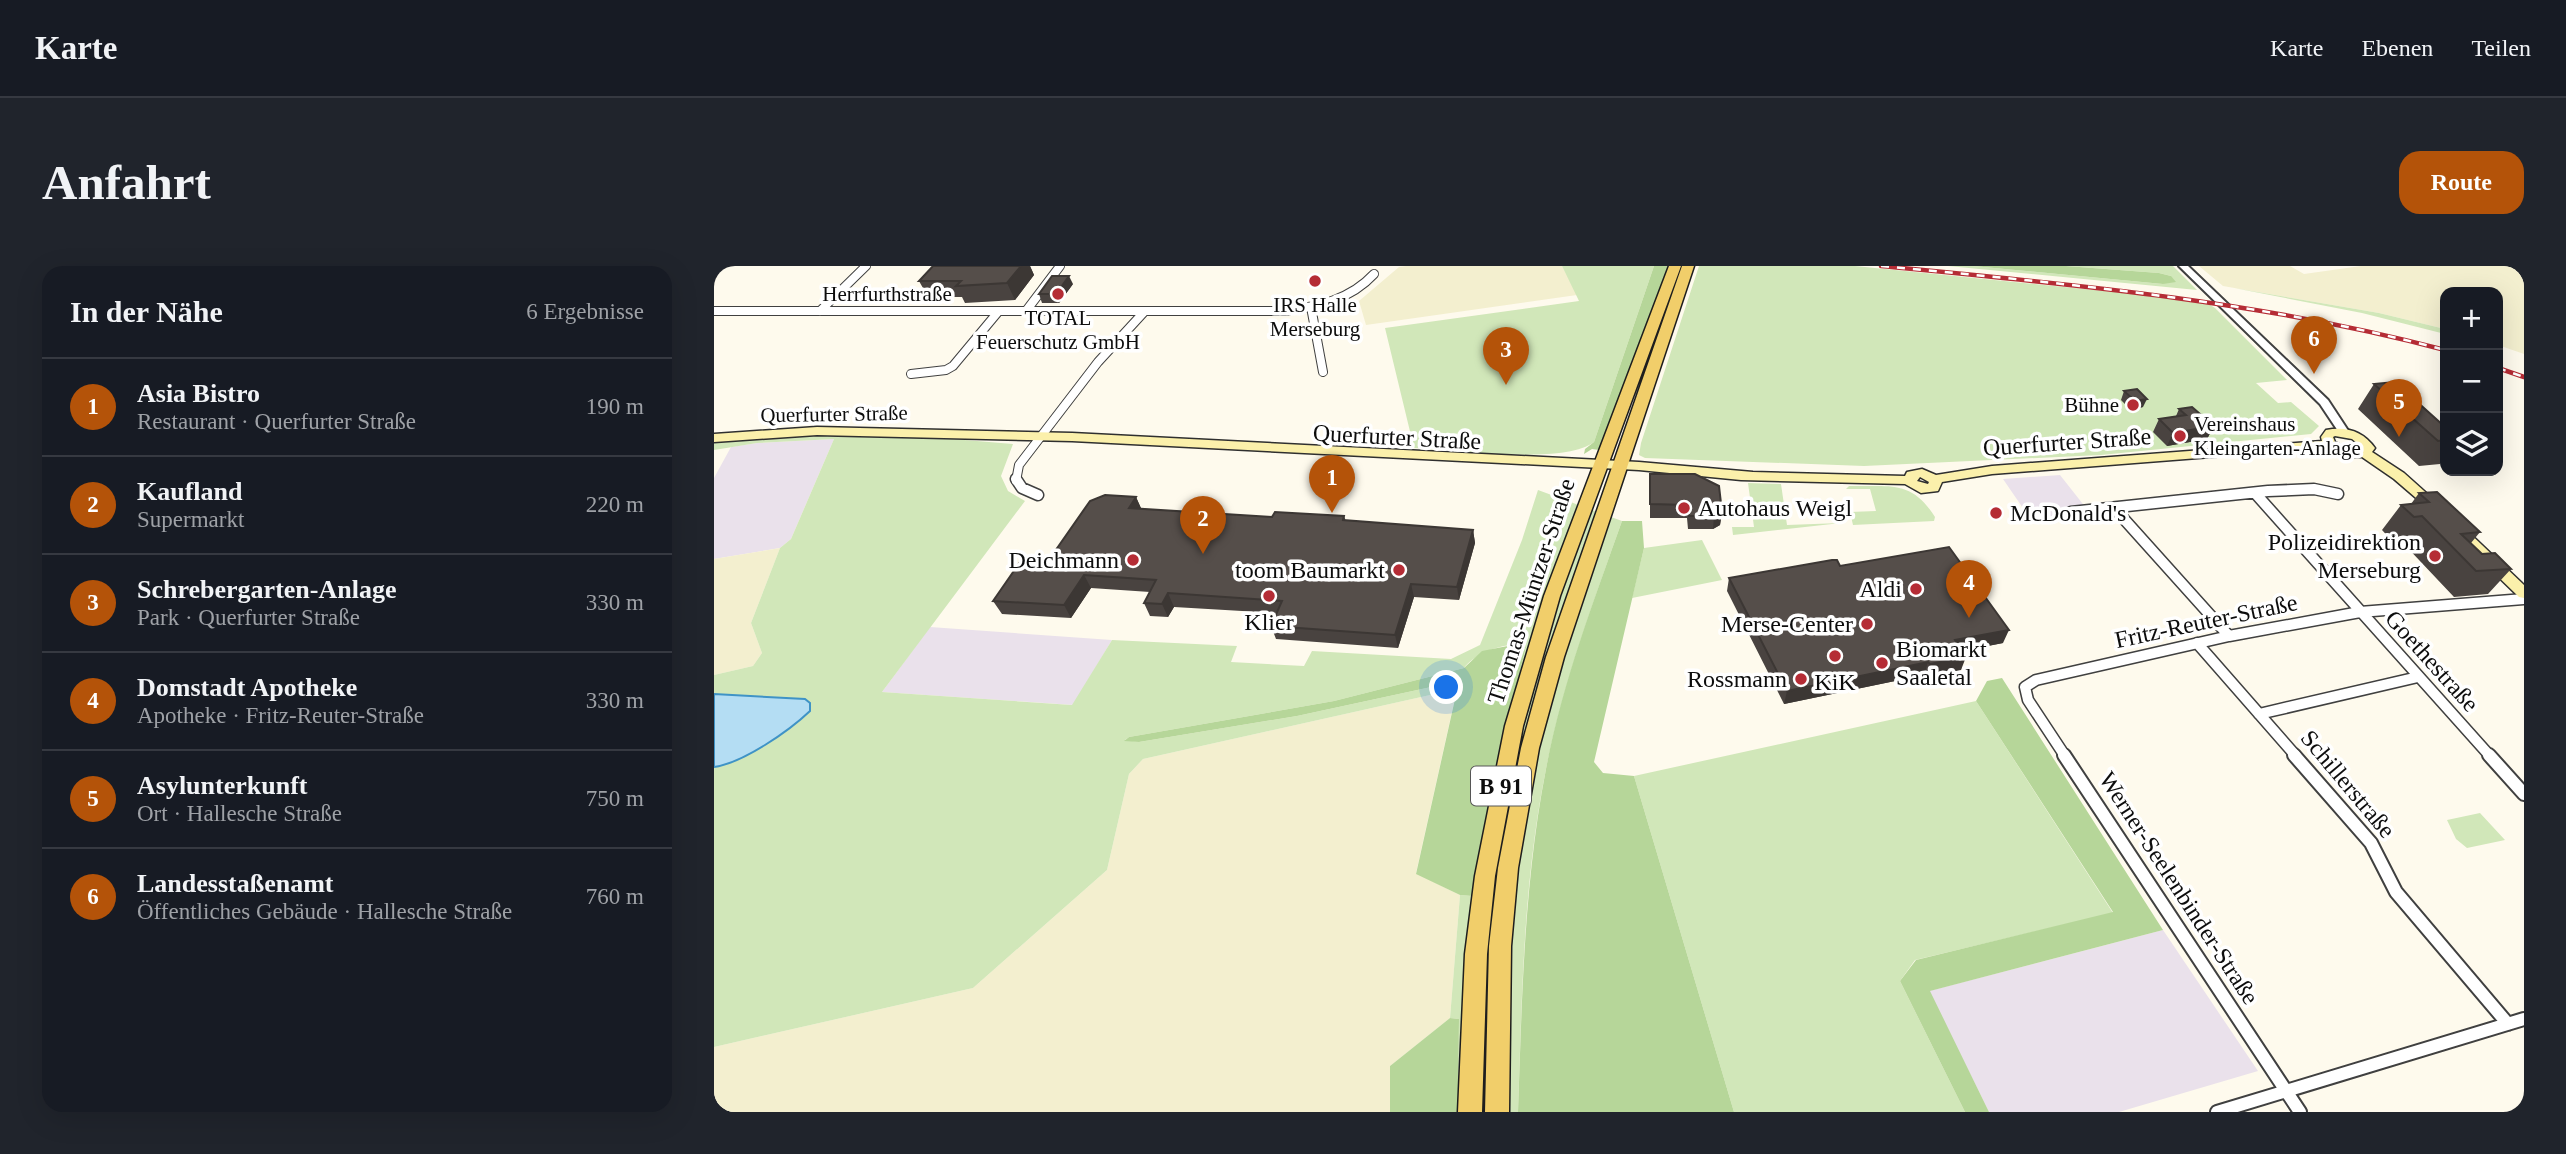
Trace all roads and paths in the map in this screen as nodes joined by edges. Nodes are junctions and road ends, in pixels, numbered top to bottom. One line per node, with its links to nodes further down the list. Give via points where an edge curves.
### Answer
1 (866, 266): 8 (street)
2 (1060, 266): 11 (street)
3 (1675, 266): 20 (main road, Thomas-Müntzer-Straße / B 91)
4 (1688, 266): 20 (main road, Thomas-Müntzer-Straße / B 91)
5 (2183, 266): 15 (street, via 2324,402)
6 (1374, 274): 7 (street, Herrfurthstraße, via 1355,292)
7 (1311, 307): 12 (street, Herrfurthstraße); 13 (street)
8 (820, 311): 9 (street, Herrfurthstraße); 10 (street, Herrfurthstraße)
9 (714, 312)
10 (998, 312): 11 (street, Herrfurthstraße); 14 (street, via 953,366)
11 (1026, 312): 12 (street, Herrfurthstraße)
12 (1144, 312): 17 (street, via 1098,362)
13 (1323, 372)
14 (911, 374)
15 (2344, 432): 18 (main road, via 2328,435); 19 (main road, via 2365,441 2369,448)
16 (714, 438): 17 (main road, Querfurter Straße, via 830,431)
17 (1040, 438): 20 (main road, Querfurter Straße); 22 (street, via 1014,475 1021,491)
18 (2329, 443): 19 (main road, via 2349,453); 20 (main road, Querfurter Straße, via 1992,470 1935,479 1936,486 1925,489 1909,480)
19 (2365, 453): 26 (main road, via 2414,488)
20 (1609, 469): 37 (main road, Thomas-Müntzer-Straße / B 91, via 1535,646 1497,804 1476,954); 38 (main road, Thomas-Müntzer-Straße / B 91, via 1542,699 1518,801 1500,946)
21 (2255, 493): 23 (street, via 2314,489); 24 (street); 28 (street, Goethestraße)
22 (1038, 495)
23 (2338, 495)
24 (2114, 508): 25 (street); 29 (street)
25 (2071, 512)
26 (2524, 593)
27 (2524, 598): 28 (street, Fritz-Reuter-Straße)
28 (2360, 612): 29 (street, Fritz-Reuter-Straße); 31 (street, Goethestraße)
29 (2229, 636): 30 (street, Fritz-Reuter-Straße)
30 (2197, 643): 32 (street, Fritz-Reuter-Straße, via 2036,680); 33 (street, Schillerstraße)
31 (2418, 677): 33 (street); 34 (street, Goethestraße)
32 (2025, 687): 36 (street, Werner-Seelenbinder-Straße, via 2028,700)
33 (2259, 714): 35 (street, Schillerstraße, via 2371,843 2396,892)
34 (2524, 794)
35 (2518, 1024): 36 (street)
36 (2285, 1091): 39 (street); 40 (street, Werner-Seelenbinder-Straße)
37 (1470, 1112)
38 (1497, 1112)
39 (2217, 1112)
40 (2301, 1112)

